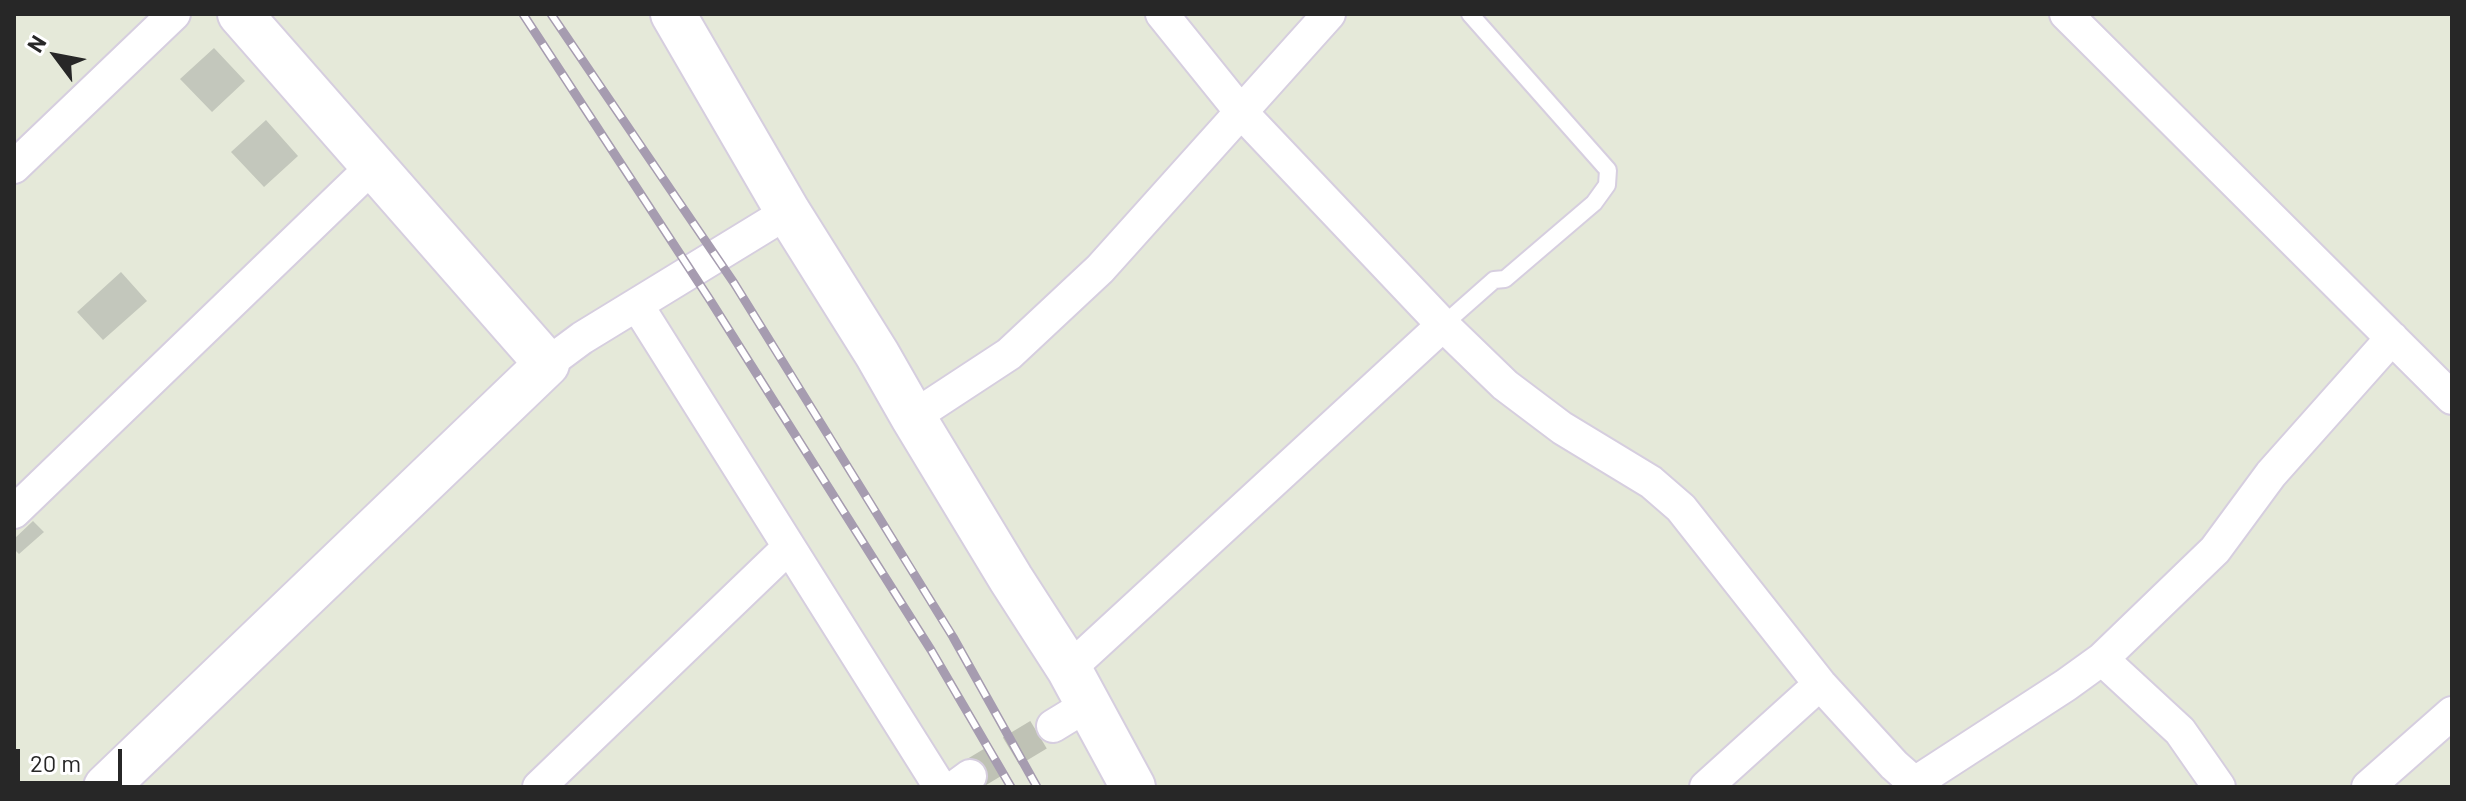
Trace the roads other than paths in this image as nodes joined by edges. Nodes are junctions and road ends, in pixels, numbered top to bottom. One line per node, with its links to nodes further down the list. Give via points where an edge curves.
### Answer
1 (174, 14): 10 (street)
2 (240, 14): 9 (street)
3 (673, 14): 11 (street)
4 (1162, 14): 8 (street)
5 (1329, 14): 8 (street)
6 (1470, 14): 13 (lane, via 1608,170 1607,185 1594,203 1505,279 1494,280)
7 (2066, 14): 14 (street)
8 (1241, 112): 13 (street); 17 (street, via 1100,269 1009,354)
9 (373, 166): 15 (street); 18 (street)
10 (14, 167)
11 (788, 212): 12 (street); 17 (street)
12 (637, 305): 15 (street); 19 (street)
13 (1443, 325): 21 (street, via 1505,385 1562,428 1651,482 1681,508); 22 (street)
14 (2392, 338): 16 (street); 20 (street, via 2271,474 2215,550)
15 (547, 364): 26 (street)
16 (2452, 398)
17 (913, 417): 22 (street, via 1011,579)
18 (14, 512)
19 (789, 547): 24 (street); 27 (street)
20 (2102, 659): 25 (street); 30 (street, via 2180,731)
21 (1820, 684): 25 (street); 29 (street)
22 (1070, 700): 28 (street)
23 (2452, 713): 31 (street)
24 (955, 783)
25 (1917, 785)
26 (106, 787)
27 (539, 787)
28 (1133, 787)
29 (1706, 787)
30 (2219, 787)
31 (2368, 787)

